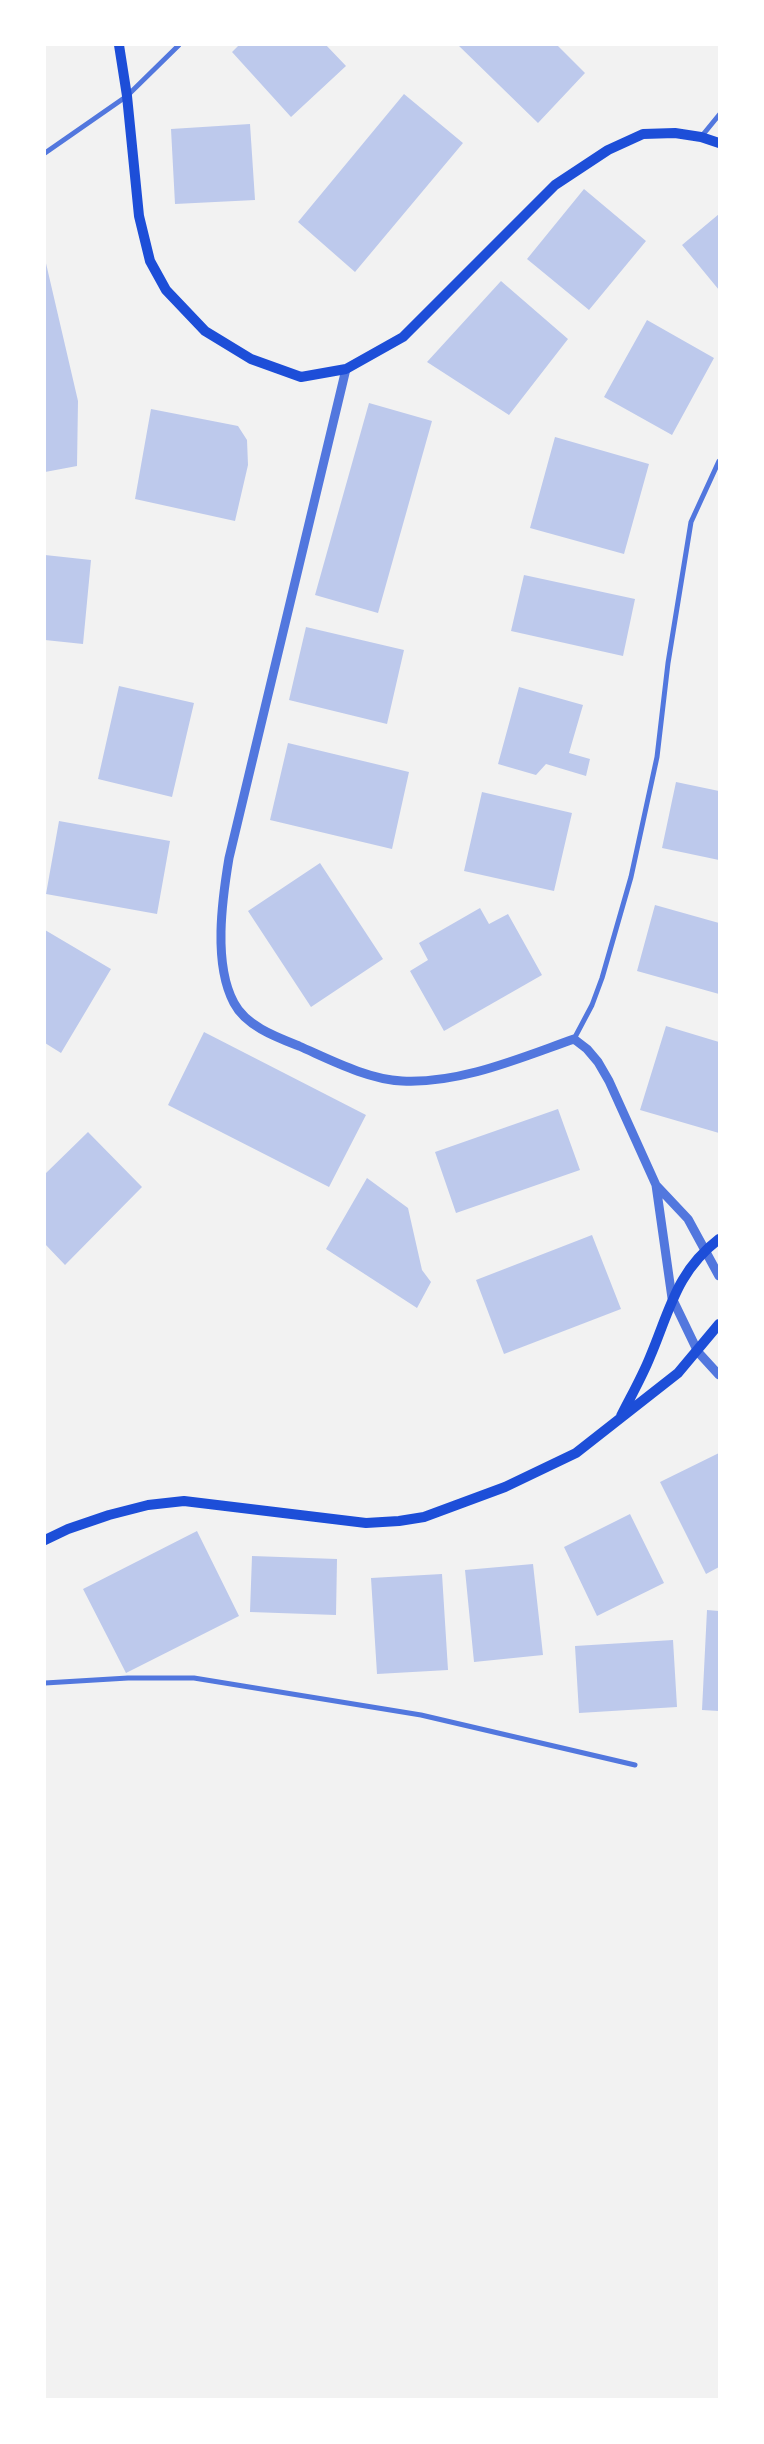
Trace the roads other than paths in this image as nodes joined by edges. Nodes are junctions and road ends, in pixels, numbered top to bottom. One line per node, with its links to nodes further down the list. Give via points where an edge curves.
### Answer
1 (119, 45): 3 (main road)
2 (179, 45): 3 (street)
3 (127, 96): 7 (street); 8 (main road, via 139,216 150,261 166,290 205,331 251,359 302,377)
4 (719, 114): 5 (street)
5 (701, 137): 6 (main road); 8 (main road, via 675,133 643,134 608,150 555,185 403,337)
6 (719, 143)
7 (45, 153)
8 (346, 369): 10 (street, via 229,858 222,899 222,930 224,963 233,1002 249,1021 286,1041 361,1071 401,1081 434,1080 477,1071)
9 (719, 461): 10 (street, via 691,522 657,757 631,877 596,996)
10 (574, 1039): 11 (street, via 587,1049 605,1075)
11 (656, 1184): 13 (street, via 688,1219); 15 (street)
12 (719, 1239): 13 (main road)
13 (706, 1249): 14 (street); 15 (main road, via 689,1268)
14 (719, 1276)
15 (672, 1298): 17 (street); 19 (main road, via 647,1365)
16 (719, 1324): 17 (main road)
17 (698, 1352): 18 (street); 19 (main road, via 678,1373)
18 (719, 1375)
19 (619, 1419): 20 (main road, via 560,1462 506,1487 424,1517 400,1522 366,1523 184,1501 148,1505 109,1515)
20 (45, 1540)
21 (45, 1683): 22 (street, via 194,1678 421,1715)
22 (635, 1765)

